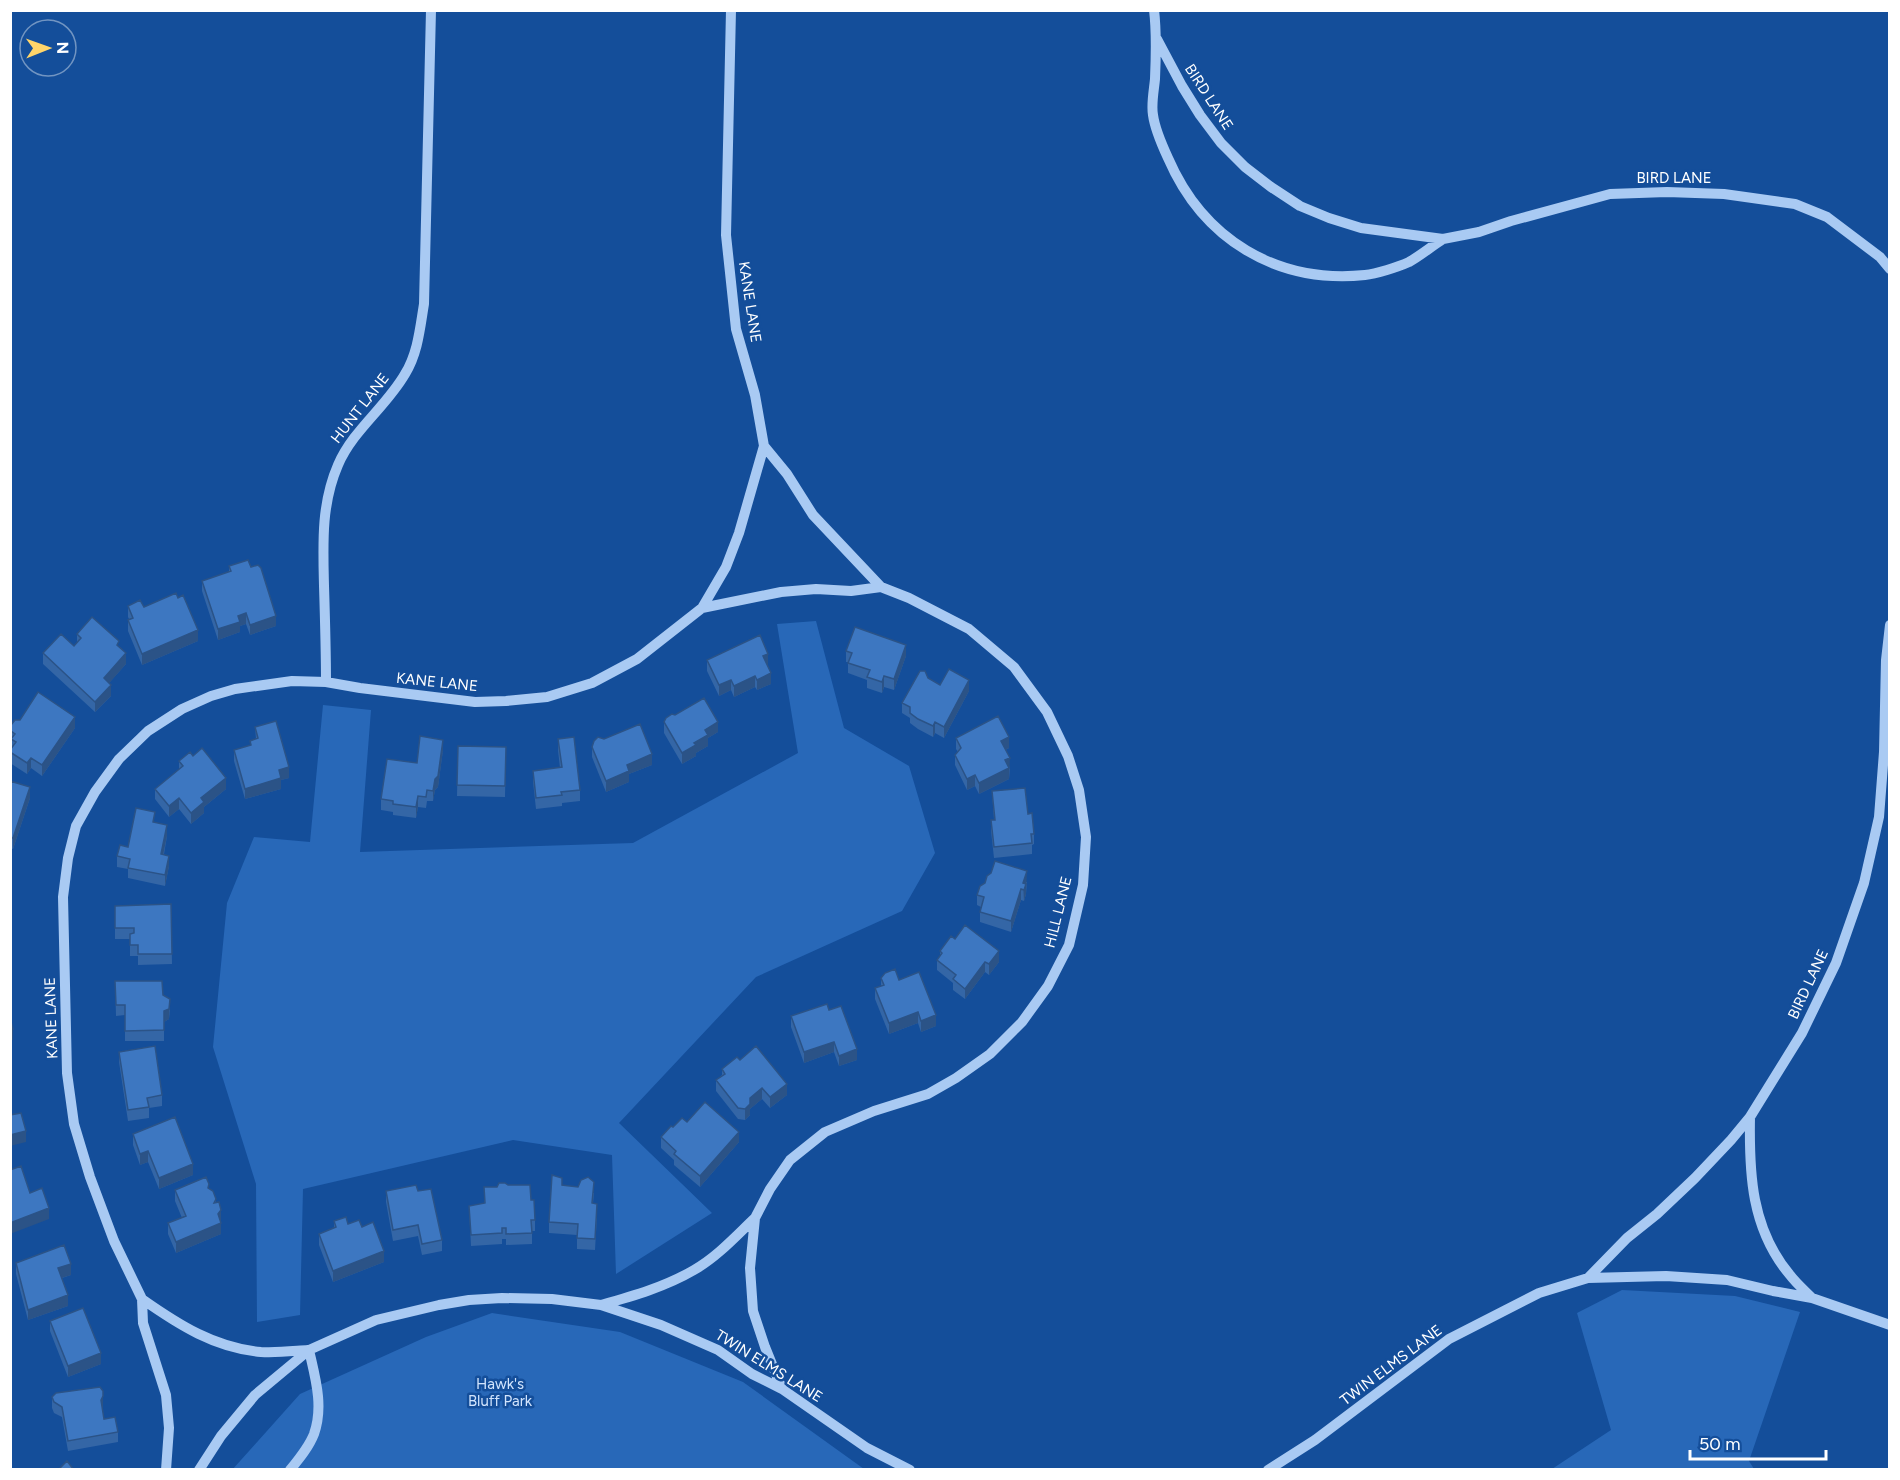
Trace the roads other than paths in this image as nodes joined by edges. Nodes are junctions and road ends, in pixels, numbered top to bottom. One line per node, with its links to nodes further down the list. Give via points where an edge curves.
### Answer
1 (430, 10): 11 (street, HUNT LANE, via 422,314 417,345 406,373 346,447 329,490 322,535)
2 (731, 10): 7 (street, KANE LANE, via 727,247 736,329)
3 (1155, 10): 4 (street, BIRD LANE)
4 (1157, 39): 5 (street, BIRD LANE, via 1182,86 1221,143 1271,187 1300,206 1350,225); 5 (street, BIRD LANE, via 1153,114 1162,145 1191,202 1211,225 1241,248 1269,261 1321,276 1367,275 1408,262)
5 (1443, 239): 6 (street, BIRD LANE, via 1610,194 1724,194 1795,204 1827,217)
6 (1890, 269)
7 (764, 446): 8 (street, via 813,515); 9 (street, KANE LANE, via 740,532 726,567)
8 (881, 587): 9 (street, via 782,592); 13 (street, HILL LANE, via 969,629 1014,667 1047,712 1079,790 1086,837 1083,885 1068,945 1048,986 1022,1022 990,1054 928,1094 825,1132 790,1160)
9 (702, 608): 11 (street, KANE LANE, via 637,659 592,683 546,697 475,702)
10 (1890, 625): 12 (street, BIRD LANE, via 1879,817 1864,883 1836,963 1802,1033)
11 (326, 682): 16 (street, KANE LANE, via 292,681 235,689 182,709 148,732 119,759 76,826 63,897 67,1073 74,1124 114,1241)
12 (1750, 1117): 14 (street, BIRD LANE, via 1695,1178); 15 (street, via 1750,1173 1762,1226 1788,1273)
13 (755, 1218): 17 (street, via 695,1269 641,1294); 20 (street, via 750,1268 753,1311)
14 (1588, 1278): 15 (street, TWIN ELMS LANE, via 1666,1276 1726,1280); 25 (street, TWIN ELMS LANE, via 1539,1293 1449,1339 1315,1440)
15 (1812, 1298): 18 (street, TWIN ELMS LANE)
16 (142, 1299): 19 (street, KANE LANE, via 197,1335 228,1346 262,1352); 21 (street, KANE LANE, via 143,1323 166,1395)
17 (601, 1305): 19 (street, TWIN ELMS LANE, via 552,1299 469,1300 376,1320); 20 (street, TWIN ELMS LANE, via 718,1350)
18 (1890, 1326)
19 (309, 1350): 22 (street, TWIN ELMS LANE, via 255,1395); 23 (street, via 319,1410 314,1434)
20 (782, 1389): 24 (street, TWIN ELMS LANE, via 867,1448)
21 (166, 1470)
22 (199, 1470)
23 (290, 1470)
24 (910, 1470)
25 (1268, 1470)

